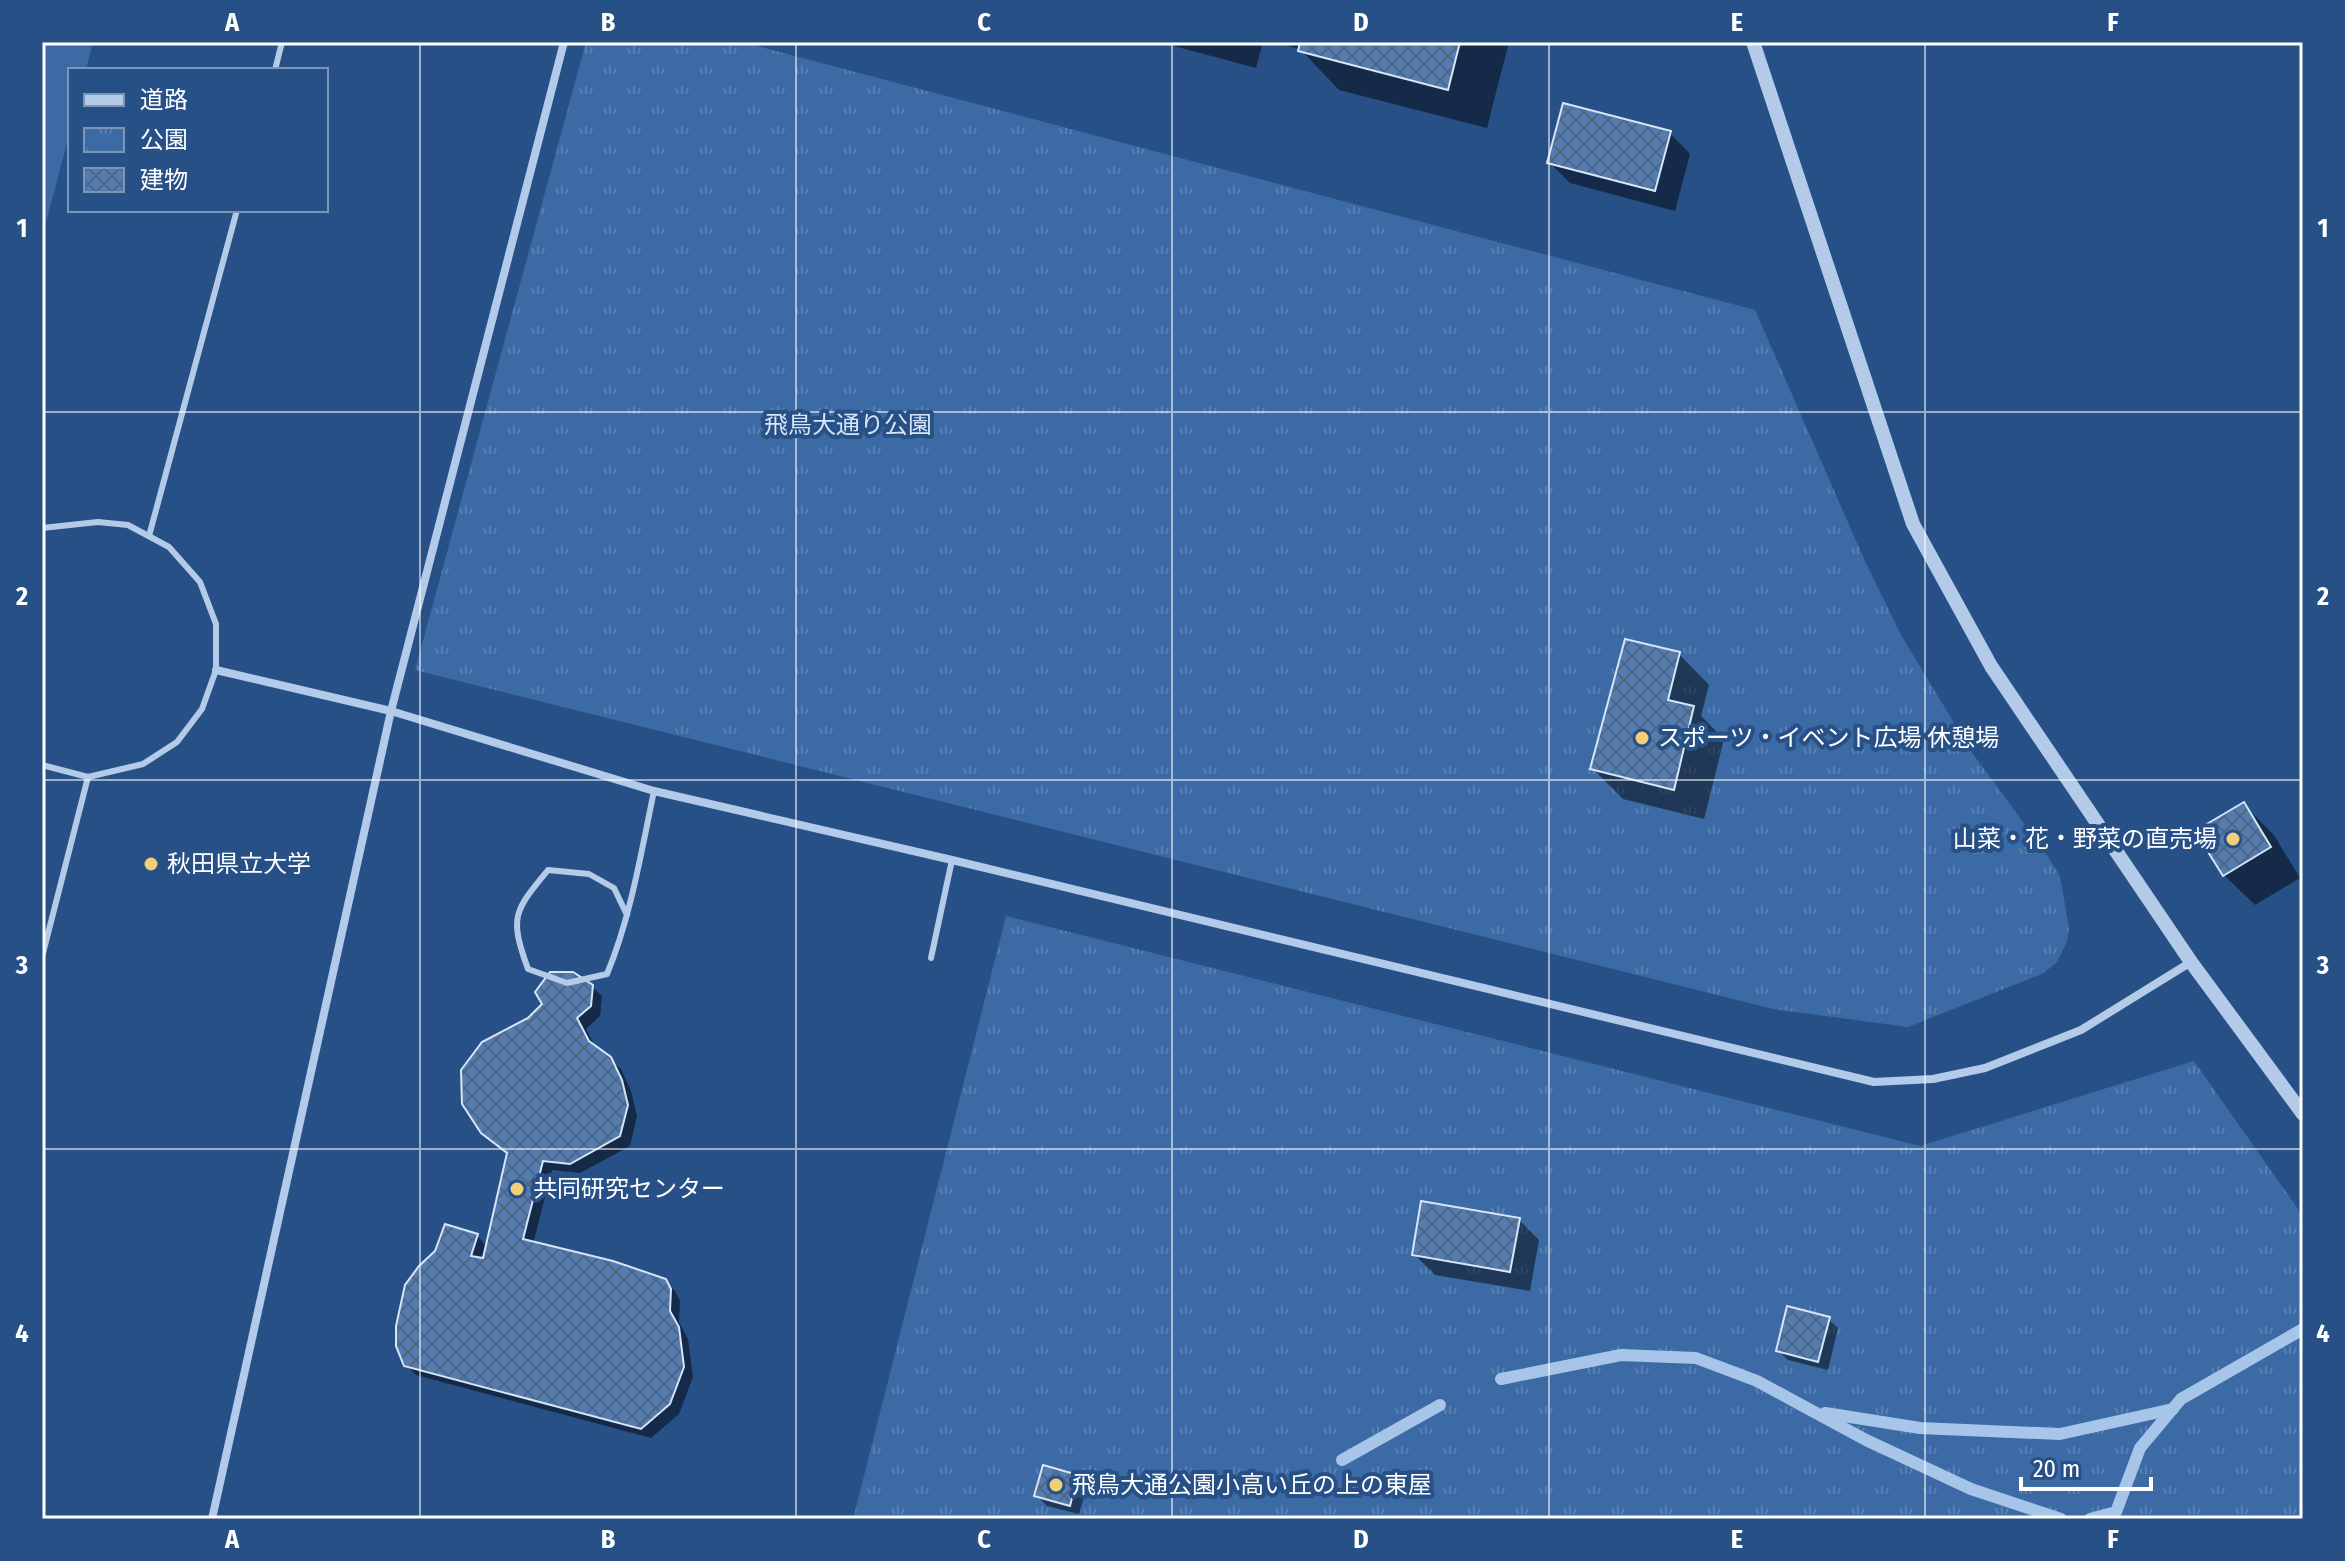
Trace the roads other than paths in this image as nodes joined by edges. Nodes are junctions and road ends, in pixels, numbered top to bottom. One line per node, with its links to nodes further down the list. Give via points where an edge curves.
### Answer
1 (282, 42): 4 (lane)
2 (564, 42): 9 (street)
3 (1753, 42): 17 (street, via 1913,524 1991,666)
4 (276, 68)
5 (236, 212): 7 (lane)
6 (42, 528): 7 (lane, via 98,522 128,525)
7 (149, 536): 8 (lane, via 169,547 200,582 216,624)
8 (216, 670): 9 (street); 11 (lane, via 202,709 177,742 143,764)
9 (391, 711): 12 (street); 19 (street)
10 (42, 765): 11 (lane)
11 (88, 777): 15 (lane)
12 (654, 791): 13 (street); 14 (lane)
13 (952, 860): 16 (lane); 17 (street, via 1874,1082 1933,1079 1985,1068 2081,1030)
14 (627, 915): 14 (lane, via 607,974 567,983 528,969 515,934 521,902 548,870 589,874 614,888)
15 (42, 957)
16 (931, 958)
17 (2191, 962): 18 (street)
18 (2303, 1114)
19 (212, 1519)

